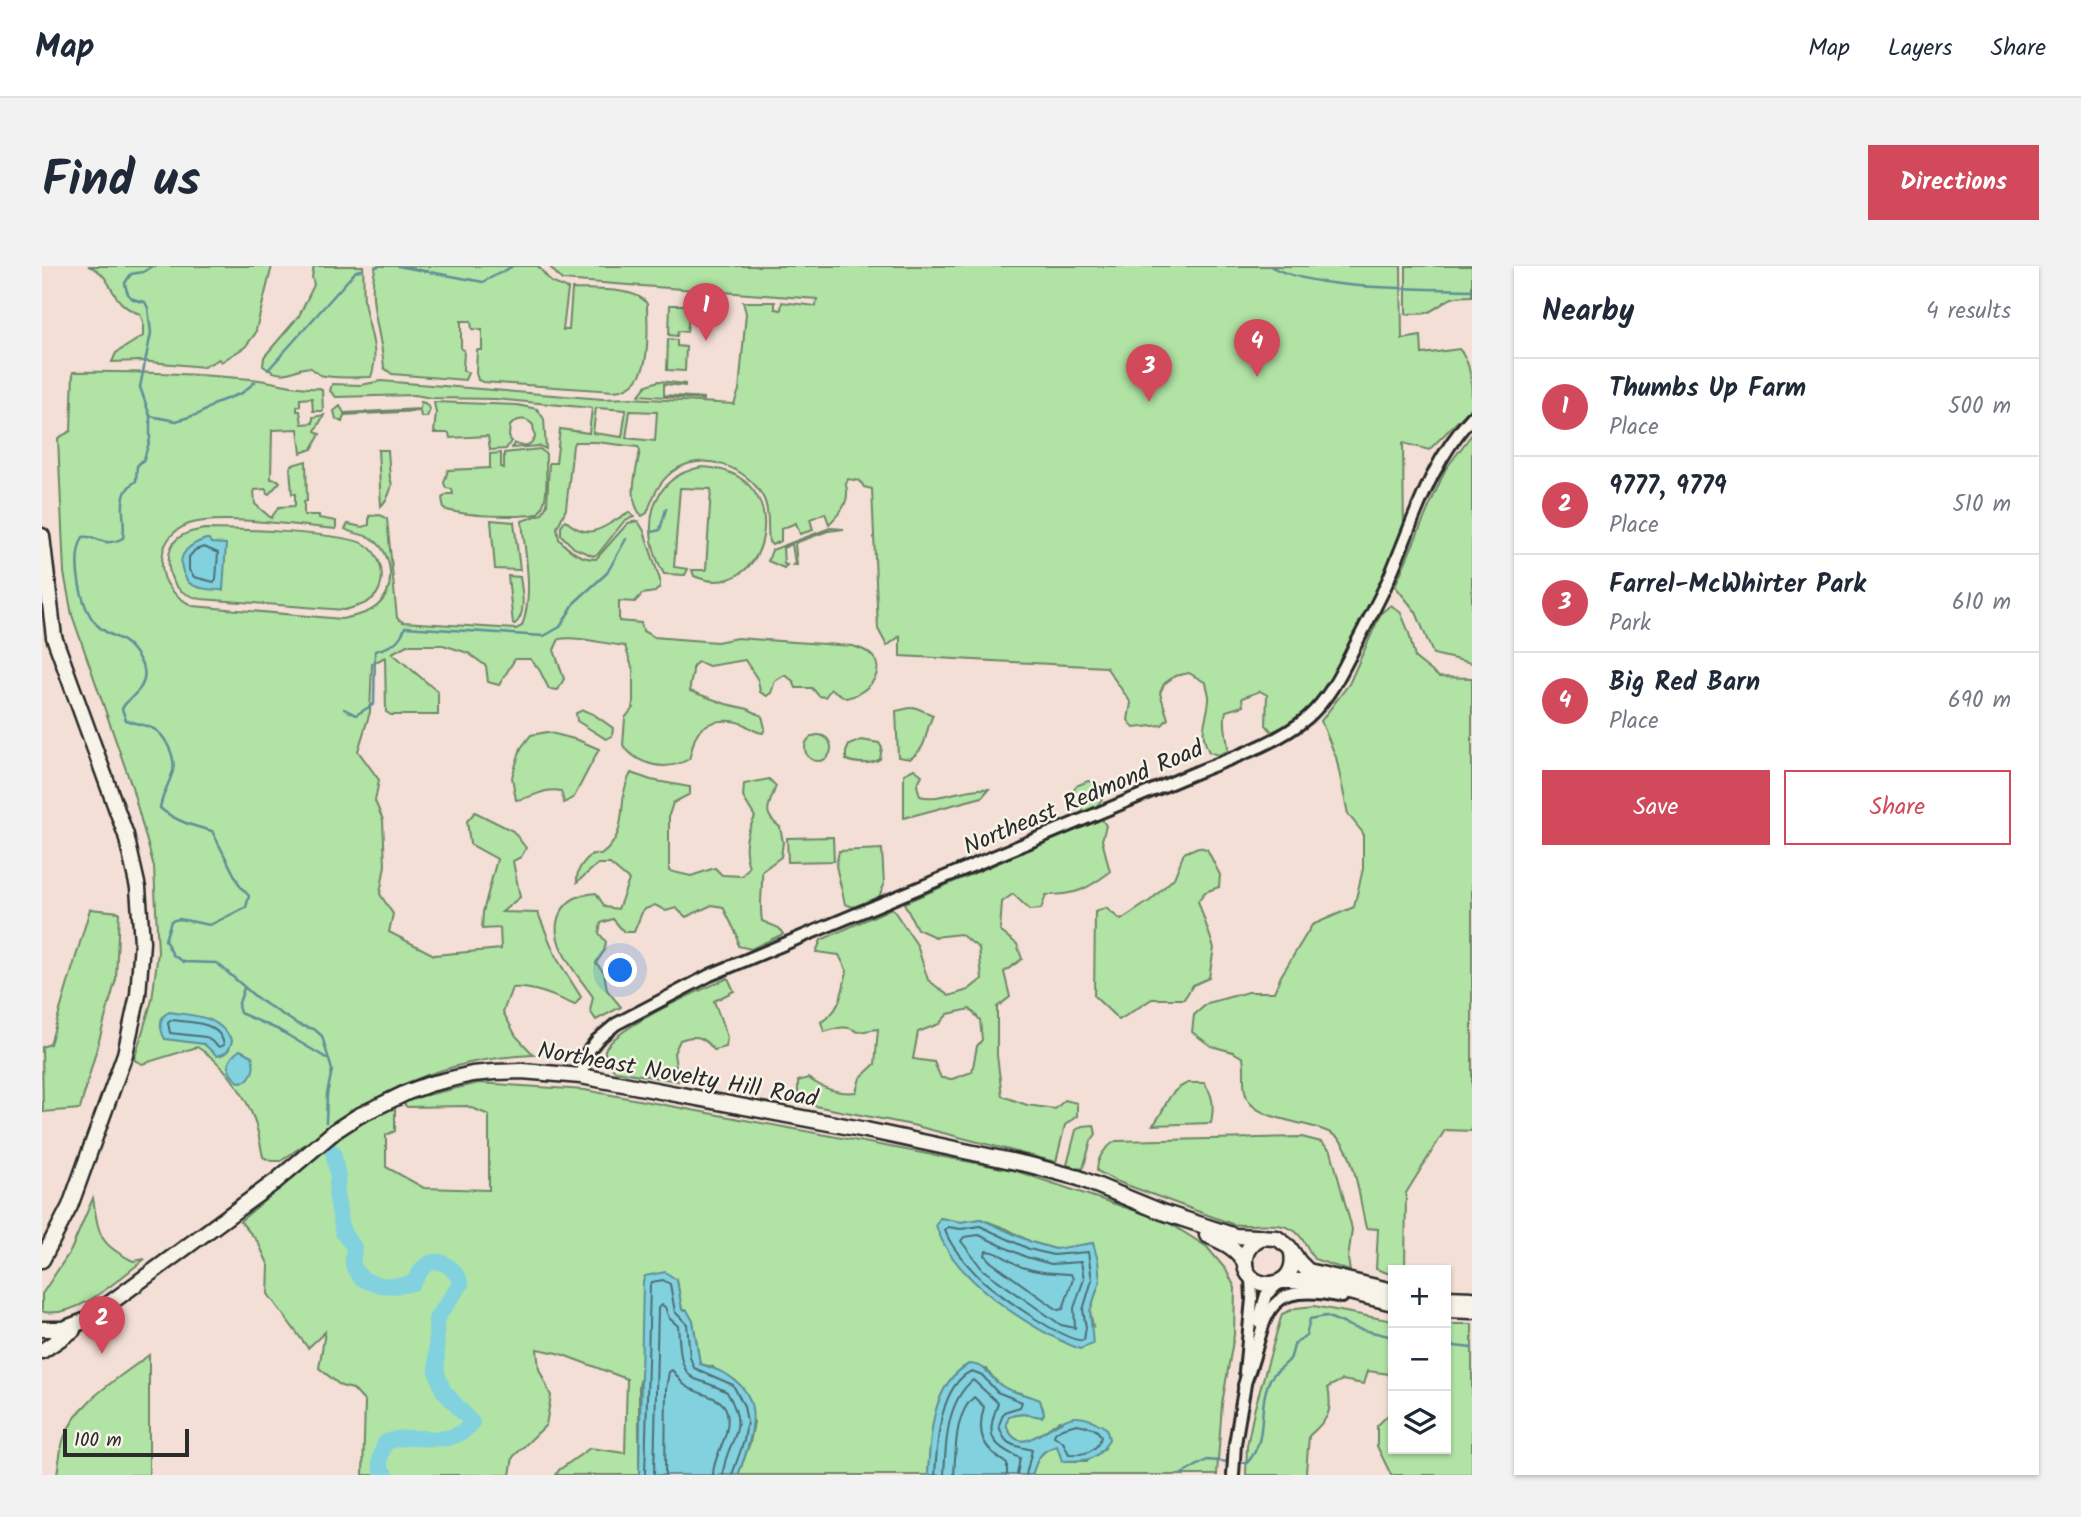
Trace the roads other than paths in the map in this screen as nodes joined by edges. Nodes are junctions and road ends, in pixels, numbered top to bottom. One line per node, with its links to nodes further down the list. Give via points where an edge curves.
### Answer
1 (1472, 417): 4 (street, Northeast Redmond Road, via 1435,468 1385,586 1337,682 1304,720 1274,739 1210,767 701,979 597,1040 587,1053)
2 (42, 536): 3 (main road)
3 (44, 572): 8 (main road, via 54,638 130,848 142,942 138,995 125,1054 70,1206)
4 (581, 1076): 5 (main road, Northeast Novelty Hill Road, via 1030,1165 1079,1178); 19 (main road, Northeast Novelty Hill Road, via 522,1071 472,1074 430,1084 380,1105 335,1131 276,1181)
5 (1162, 1212): 6 (main road, Northeast Novelty Hill Road, via 1235,1236); 9 (main road, Northeast Novelty Hill Road, via 1230,1246)
6 (1262, 1237): 7 (main road, via 1283,1241); 9 (main road, via 1249,1247)
7 (1292, 1253): 11 (main road, via 1292,1267); 12 (main road, via 1308,1270)
8 (42, 1260)
9 (1245, 1263): 10 (main road)
10 (1251, 1278): 11 (main road, via 1265,1284); 22 (street)
11 (1280, 1282): 15 (main road, via 1305,1282); 22 (street, via 1262,1303)
12 (1388, 1290)
13 (1451, 1298): 14 (main road)
14 (1472, 1299)
15 (1388, 1304)
16 (1388, 1304): 22 (street, via 1320,1293 1283,1298 1266,1314)
17 (1451, 1310): 18 (main road)
18 (1472, 1311)
19 (87, 1320): 20 (main road, Northeast Novelty Hill Road, via 63,1329); 21 (main road)
20 (42, 1329)
21 (42, 1351)
22 (1244, 1385): 23 (street)
23 (1233, 1475)

